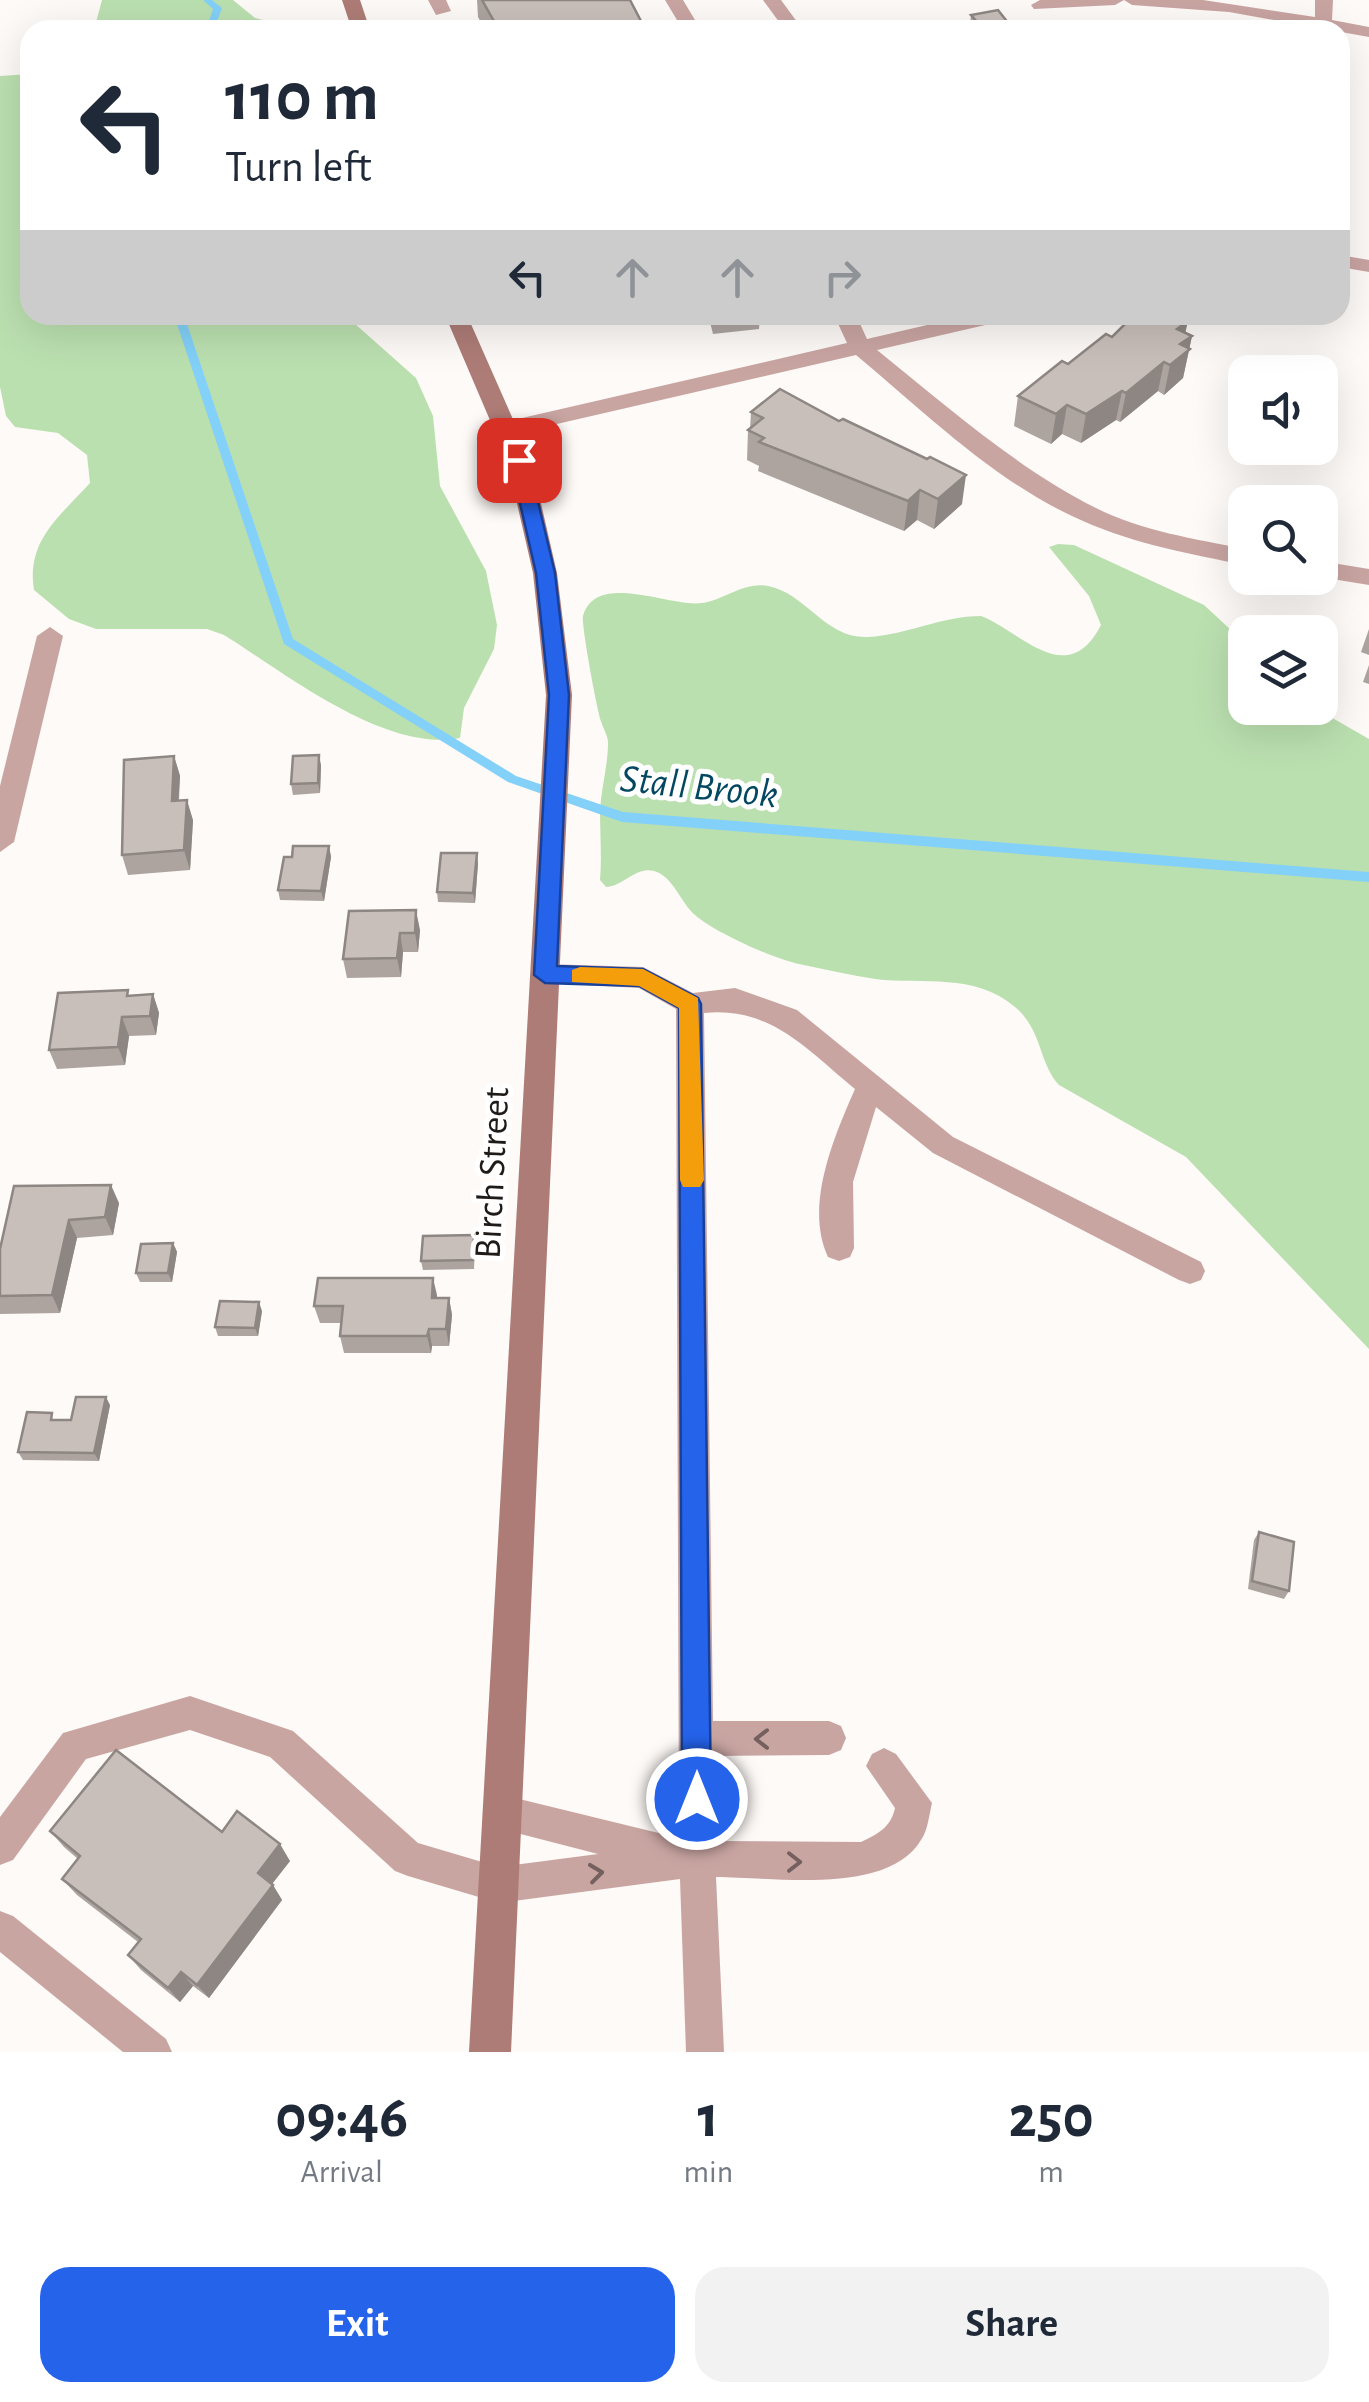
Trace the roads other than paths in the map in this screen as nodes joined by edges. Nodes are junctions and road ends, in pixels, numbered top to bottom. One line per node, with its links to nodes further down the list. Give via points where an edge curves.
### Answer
1 (1115, 0): 3 (lane)
2 (1132, 0): 4 (lane, via 1229,6)
3 (1040, 5)
4 (1302, 20)
5 (460, 325): 9 (street, Birch Street)
6 (850, 325): 8 (street)
7 (955, 325): 8 (street)
8 (860, 346): 9 (street); 10 (street, via 1005,466 1090,514 1160,540)
9 (506, 429): 15 (street, Birch Street, via 546,573 559,695)
10 (1228, 554)
11 (1338, 572): 12 (street)
12 (1369, 577)
13 (50, 636): 14 (street)
14 (0, 842)
15 (545, 975): 16 (lane, via 643,978); 23 (street, Birch Street)
16 (690, 1004): 17 (lane, via 735,999 788,1018); 21 (lane)
17 (871, 1086): 18 (lane, via 836,1181); 19 (lane, via 943,1145)
18 (839, 1248)
19 (1190, 1271)
20 (828, 1738): 21 (lane, one-way to 21)
21 (696, 1739): 25 (lane)
22 (884, 1766): 25 (lane, one-way to 22, via 862,1860 892,1846 908,1829 914,1802)
23 (503, 1813): 25 (lane); 26 (street, Birch Street)
24 (0, 1846): 26 (lane, via 76,1746 190,1713 282,1744 408,1858)
25 (697, 1860): 26 (lane, one-way to 25); 30 (lane)
26 (499, 1885): 29 (street, Birch Street)
27 (0, 1929): 28 (lane)
28 (153, 2052)
29 (490, 2052)
30 (705, 2052)

